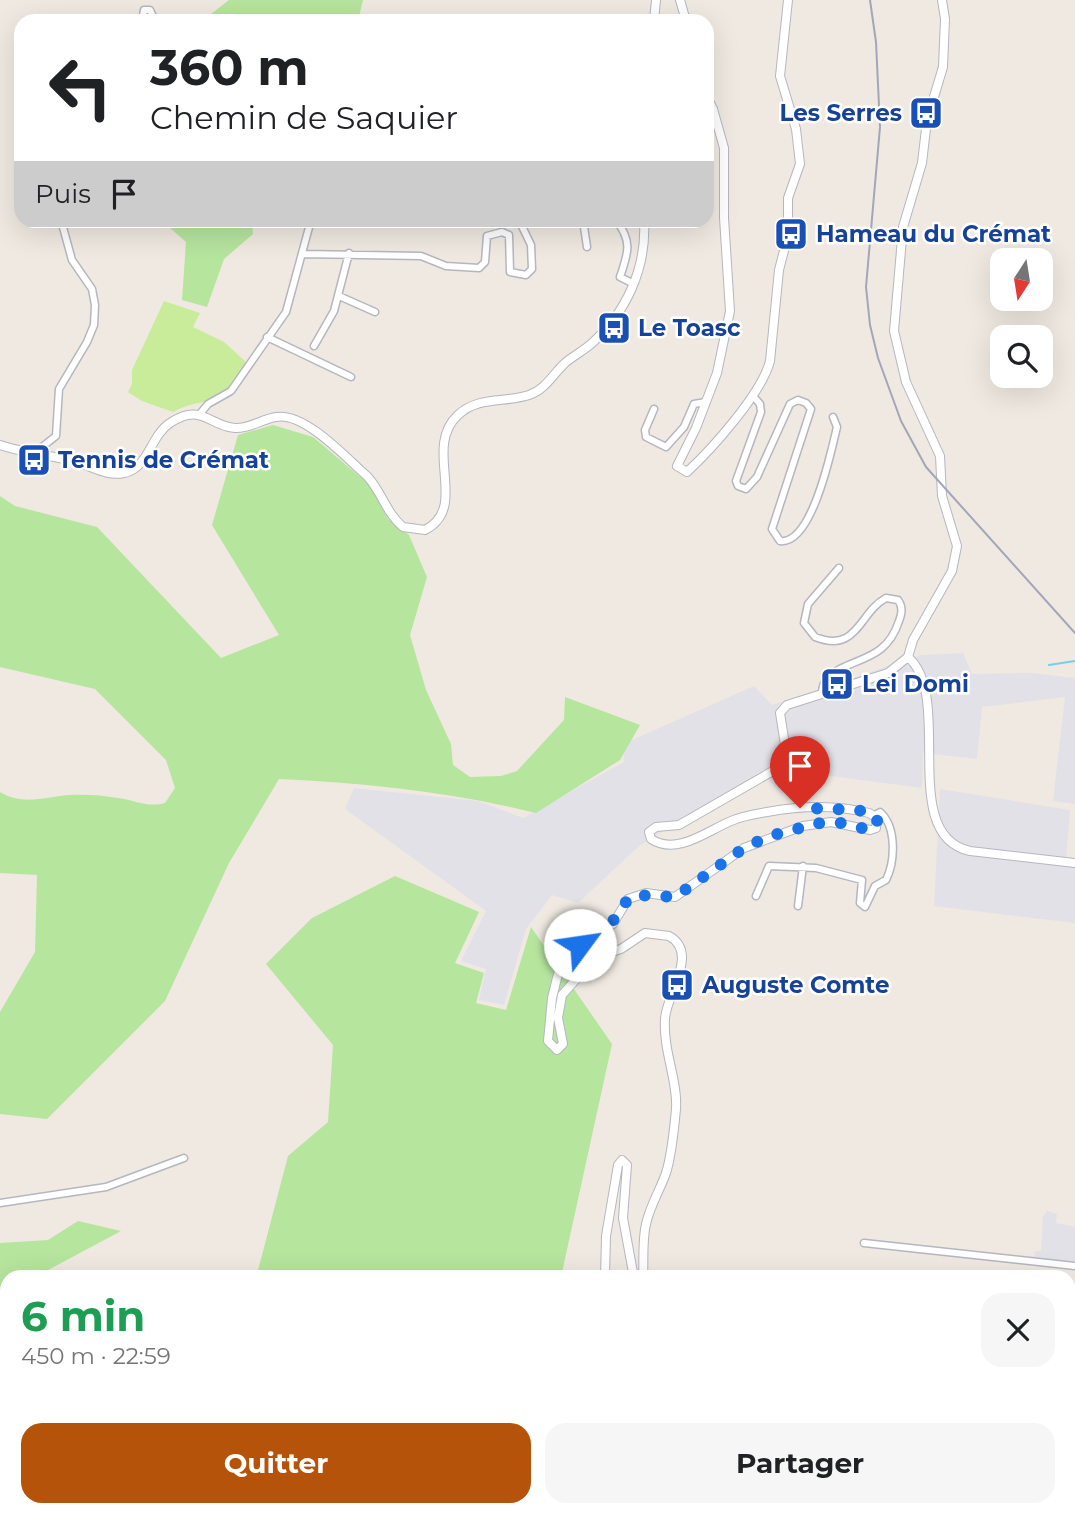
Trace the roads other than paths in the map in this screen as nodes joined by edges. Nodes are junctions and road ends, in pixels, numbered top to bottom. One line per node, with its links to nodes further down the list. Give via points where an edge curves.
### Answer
1 (788, 0): 19 (street, via 780,76 796,129 800,164 787,202 788,236 779,270 770,361)
2 (942, 0): 27 (street, via 943,67 903,227 894,331 906,382 940,456 942,496 957,545 954,568 913,640)
3 (714, 113): 20 (street, via 724,148 731,301 723,351)
4 (63, 228): 25 (street, via 72,260 92,289 95,318 87,342 59,389 56,436)
5 (309, 228): 12 (street)
6 (523, 228): 11 (street, via 531,245 532,269 526,275 510,272 509,235 502,232 487,236 485,262 479,268 446,266 421,256)
7 (584, 228): 10 (street)
8 (622, 228): 13 (street, via 629,252 620,277)
9 (644, 228): 13 (street)
10 (587, 247)
11 (349, 253): 12 (street); 14 (street)
12 (304, 254): 16 (street, via 286,312)
13 (634, 284): 22 (street, via 607,328 538,391 480,402 457,415 443,452 447,503 440,519 425,530 412,531 397,522 367,476 301,421 276,417 232,428)
14 (339, 296): 15 (street); 17 (street)
15 (375, 312)
16 (267, 337): 18 (street); 22 (street, via 232,391 208,404)
17 (314, 346)
18 (351, 377)
19 (753, 396): 20 (street, via 691,468 682,471 677,466); 23 (street, via 761,412 736,481 747,489 757,477 790,404 798,400 811,409 772,529 780,541 795,537 812,510 837,427)
20 (706, 402): 21 (street, via 694,404 684,427 666,447 646,437)
21 (654, 409)
22 (199, 415): 25 (street, via 168,424 141,463 129,472 113,474)
23 (833, 417)
24 (0, 445): 25 (street)
25 (33, 454)
26 (839, 568): 28 (street, via 806,608 804,623 815,637 836,641 849,636 886,598 898,600 901,611 884,646 830,676)
27 (908, 660): 28 (street, via 876,678); 30 (street, via 921,675 934,802 943,838 970,851)
28 (822, 694): 29 (street, via 781,711 786,751 778,768 679,825 653,828 651,839 676,843 705,836 739,818 800,808)
29 (875, 815): 31 (street, via 880,812 886,818 894,852 886,880 875,886 865,906 860,903 862,880); 40 (street, via 878,823 870,830 820,823 758,840 675,897 636,895 628,899 608,928 585,939 555,979 548,1041 558,1050 563,1044 558,1018 562,995 596,957 621,949 645,933 669,936 682,950 683,964 668,997 665,1019 676,1108 668,1166 646,1223)
30 (1075, 863)
31 (803, 866): 32 (street, via 769,866); 33 (street)
32 (756, 896)
33 (798, 906)
34 (184, 1157): 35 (street, via 106,1186)
35 (0, 1203)
36 (864, 1243): 37 (street)
37 (1075, 1266)
38 (606, 1270): 39 (street, via 609,1216 622,1160 627,1165 623,1218)
39 (633, 1270)
40 (643, 1270)

